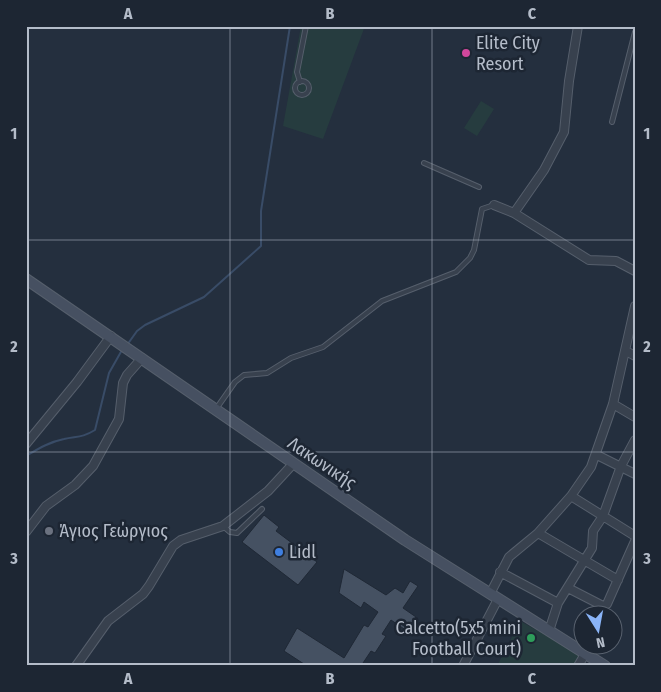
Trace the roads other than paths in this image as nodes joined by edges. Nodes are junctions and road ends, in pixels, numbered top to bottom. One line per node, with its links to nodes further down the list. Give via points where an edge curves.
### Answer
1 (306, 26): 4 (lane, via 297,72)
2 (578, 26): 9 (street, via 564,132 544,170)
3 (635, 32): 5 (lane)
4 (300, 82)
5 (612, 122)
6 (424, 163): 7 (lane)
7 (479, 187)
8 (494, 205): 9 (street); 19 (lane, via 482,209 474,250 456,272 387,298 323,347 291,358 267,373 244,375 235,382)
9 (514, 212): 10 (street, via 590,260 616,261)
10 (635, 271)
11 (26, 279): 13 (main road, Λακωνικής)
12 (635, 306): 15 (street)
13 (111, 336): 17 (main road, Λακωνικής); 22 (street)
14 (635, 337): 15 (street)
15 (626, 351): 16 (street); 18 (street)
16 (635, 356)
17 (141, 357): 19 (main road, Λακωνικής); 31 (street, via 126,375 119,419 92,466 75,485 46,506)
18 (614, 404): 20 (street); 23 (street)
19 (216, 410): 24 (main road, Λακωνικής)
20 (635, 417)
21 (635, 440): 25 (street)
22 (26, 444)
23 (597, 454): 25 (street); 27 (street, via 592,467)
24 (293, 464): 30 (street, via 268,491); 39 (main road, Λακωνικής)
25 (621, 466): 26 (street); 29 (street)
26 (635, 474)
27 (571, 496): 29 (street); 32 (street)
28 (262, 510): 30 (lane, via 236,533)
29 (603, 516): 33 (street); 35 (street, via 593,531 592,548)
30 (223, 526): 44 (street, via 181,540 173,546 146,590 108,621)
31 (26, 532)
32 (538, 533): 35 (street); 36 (street, via 513,551)
33 (635, 536)
34 (635, 541): 37 (street)
35 (586, 560): 37 (street); 38 (street)
36 (500, 572): 39 (street); 40 (street)
37 (618, 580): 38 (street, via 604,606)
38 (568, 588): 40 (street)
39 (494, 596): 41 (main road, Λακωνικής); 45 (street)
40 (558, 603): 41 (street)
41 (549, 631): 42 (main road, Λακωνικής)
42 (574, 647)
43 (585, 654): 46 (street); 47 (main road, Λακωνικής)
44 (76, 666)
45 (463, 666)
46 (578, 666)
47 (605, 666)

